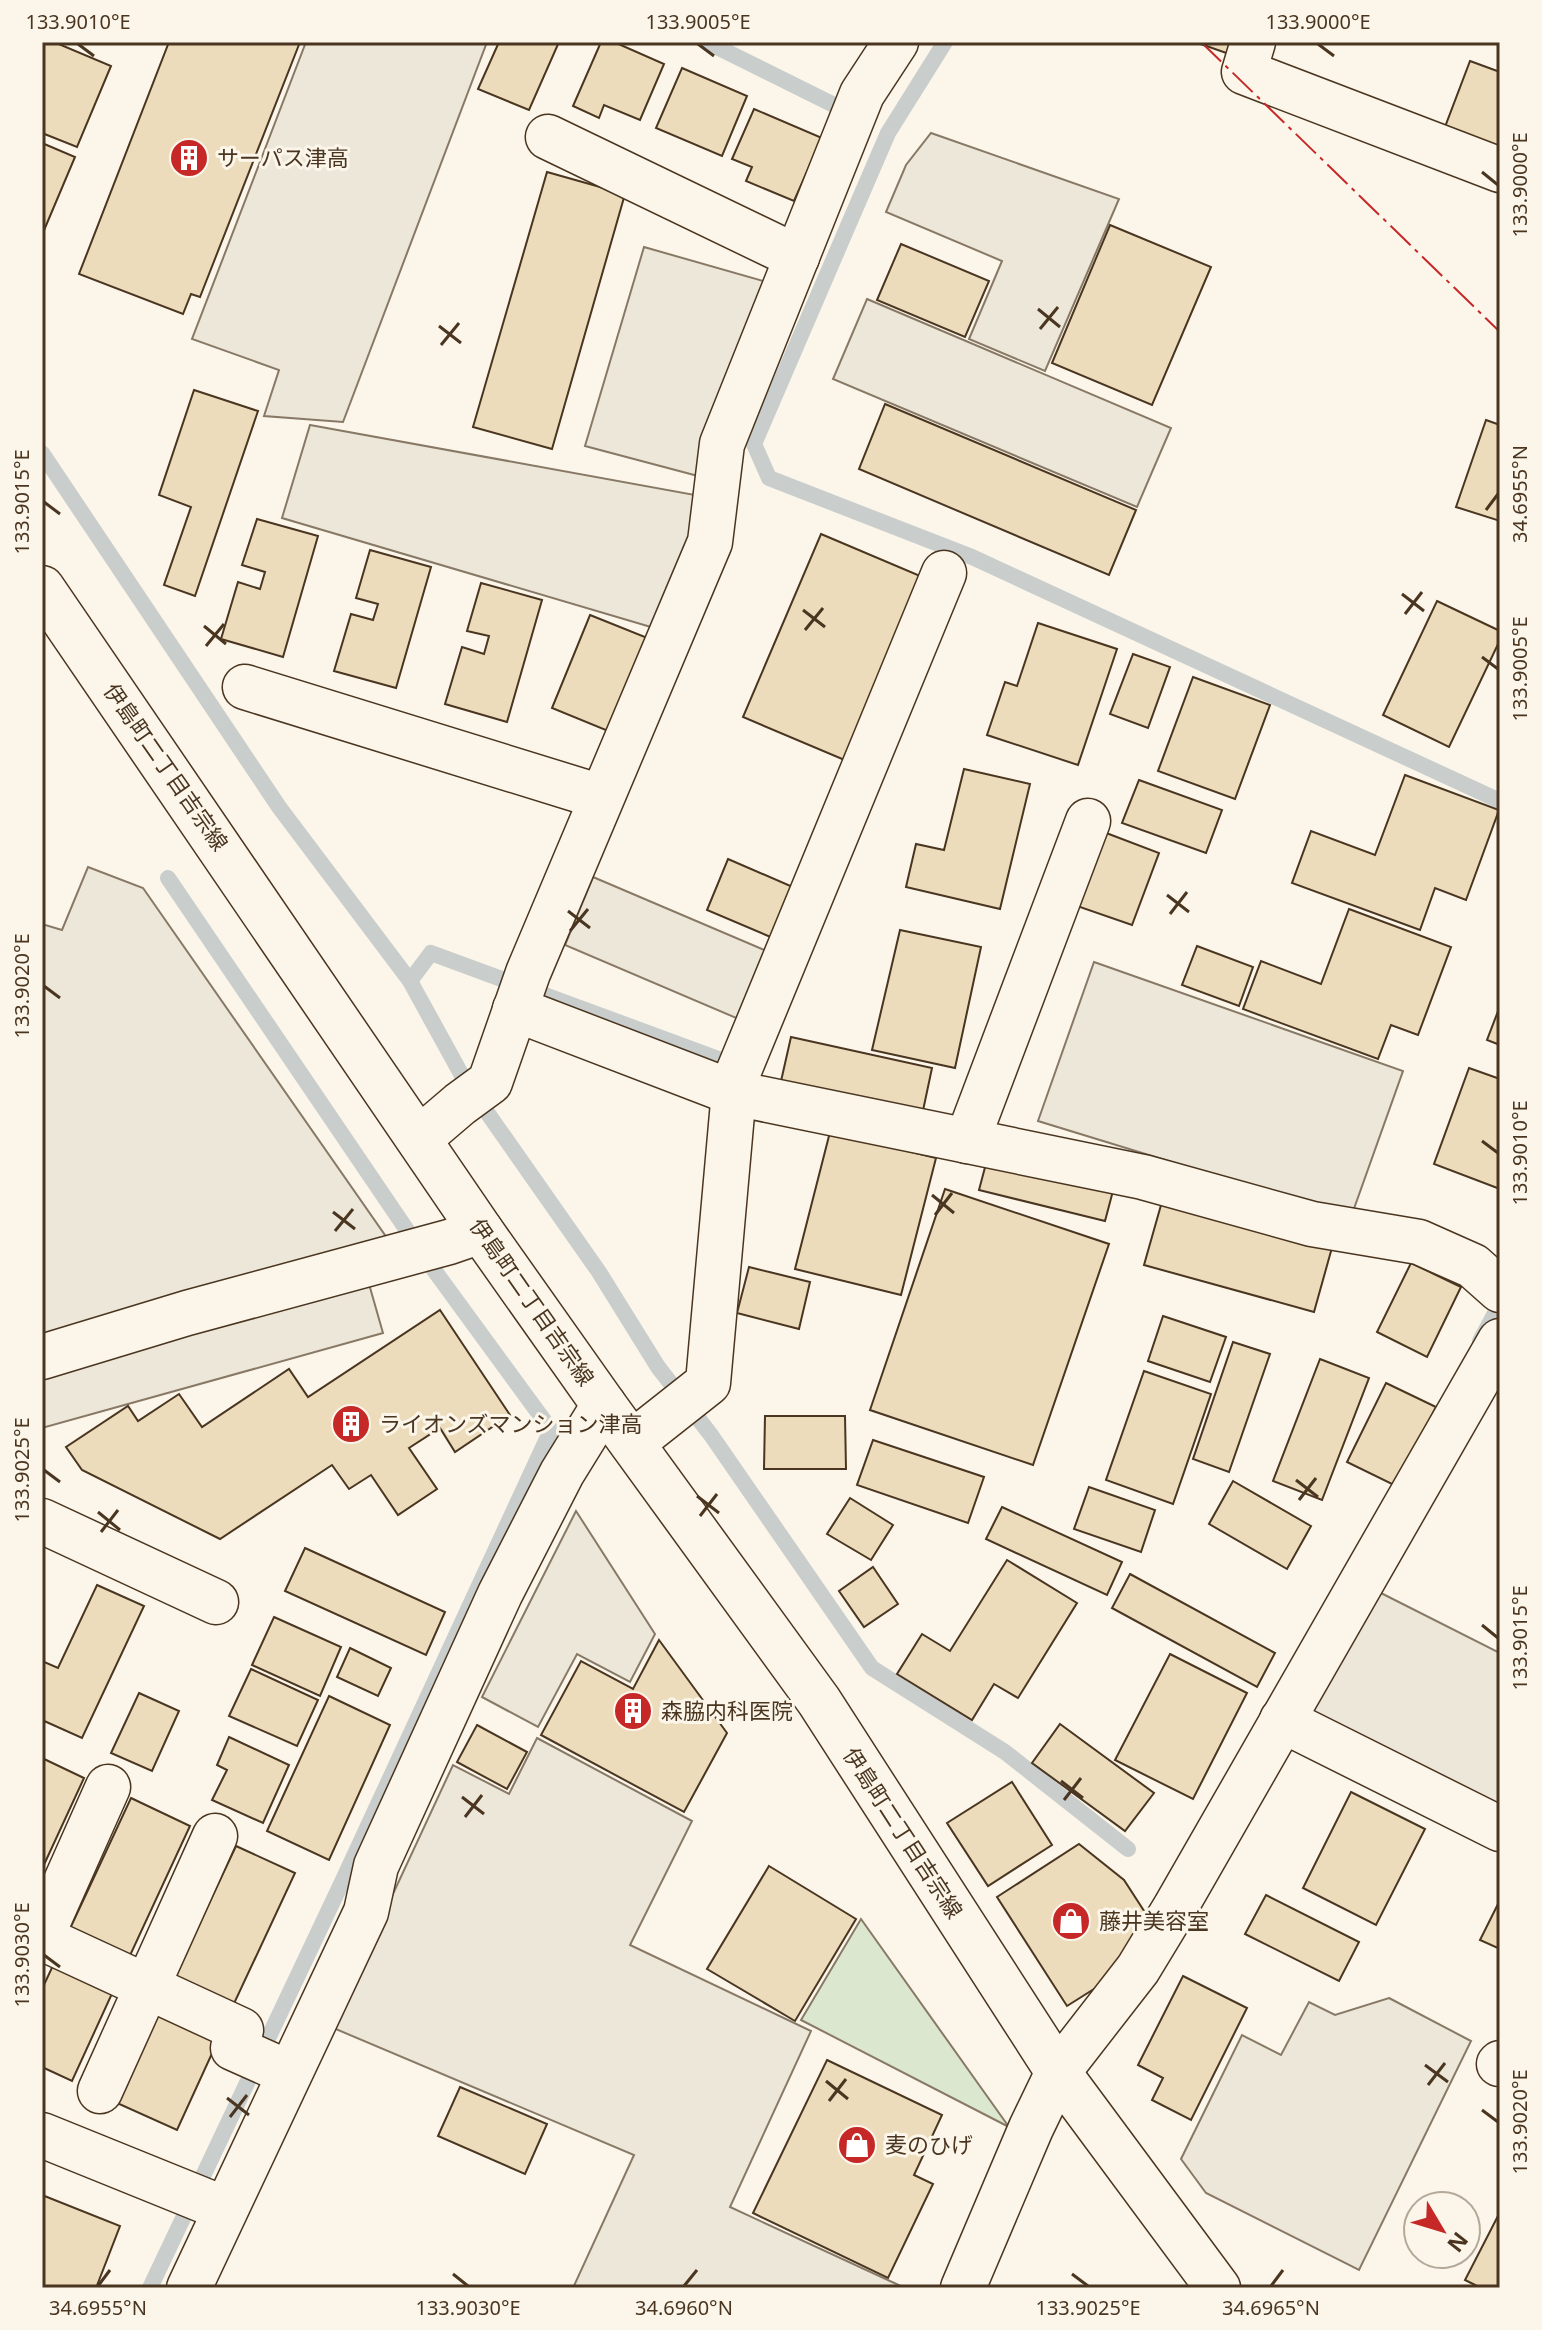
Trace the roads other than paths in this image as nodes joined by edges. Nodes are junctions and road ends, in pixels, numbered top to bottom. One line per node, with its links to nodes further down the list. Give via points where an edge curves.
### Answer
1 (896, 42): 5 (street, via 862,94)
2 (1253, 42): 4 (street, via 1244,72)
3 (548, 137): 5 (street)
4 (1500, 170)
5 (797, 257): 9 (street, via 722,444 710,542)
6 (944, 573): 12 (street)
7 (42, 588): 13 (street, 伊島町二丁目吉宗線)
8 (245, 687): 9 (street)
9 (601, 797): 11 (street)
10 (1088, 821): 14 (street)
11 (521, 993): 12 (street); 13 (street, via 475,1093)
12 (738, 1075): 14 (street); 20 (street, via 708,1383)
13 (419, 1139): 15 (street, 伊島町二丁目吉宗線)
14 (967, 1141): 16 (street, via 1143,1177 1312,1224 1419,1242 1473,1266)
15 (481, 1231): 18 (street); 19 (street, 伊島町二丁目吉宗線)
16 (1500, 1290)
17 (1500, 1341): 23 (street)
18 (42, 1357)
19 (604, 1405): 20 (street, 伊島町二丁目吉宗線); 29 (street, via 500,1594 376,1866 366,1912)
20 (632, 1443): 30 (street, 伊島町二丁目吉宗線, via 819,1701)
21 (42, 1521): 22 (street)
22 (216, 1602)
23 (1282, 1720): 25 (street); 30 (street, via 1138,1969)
24 (108, 1787): 27 (street)
25 (1500, 1829)
26 (215, 1836): 28 (street)
27 (42, 1936): 28 (street)
28 (147, 1986): 29 (street, via 241,2030 233,2048); 31 (street)
29 (269, 2064): 33 (street)
30 (1058, 2072): 35 (street); 36 (street, 伊島町二丁目吉宗線)
31 (100, 2091)
32 (42, 2135): 33 (street)
33 (204, 2201): 34 (street)
34 (189, 2288)
35 (963, 2288)
36 (1218, 2288)

